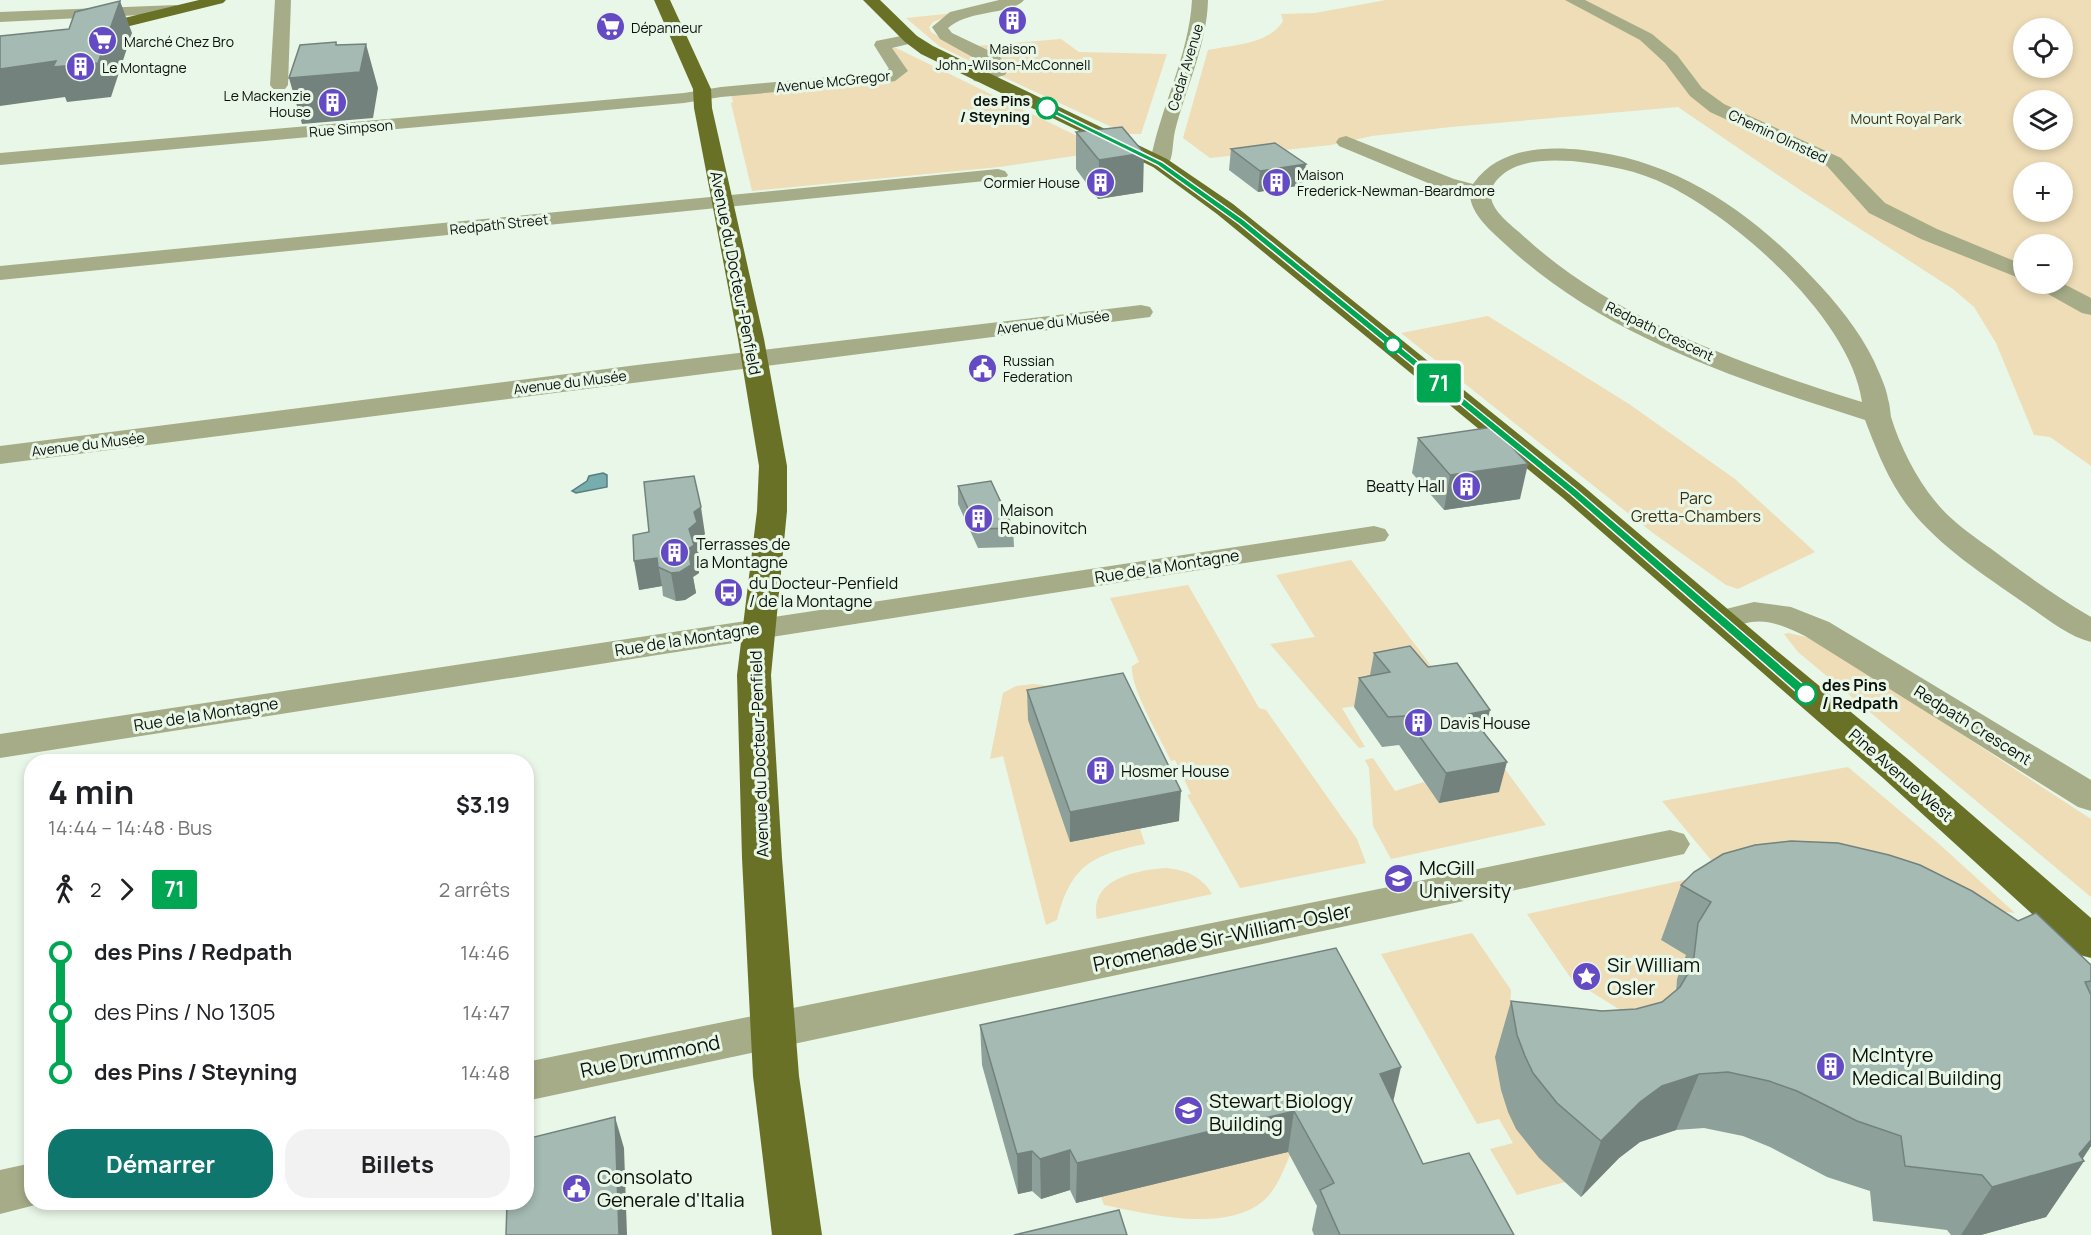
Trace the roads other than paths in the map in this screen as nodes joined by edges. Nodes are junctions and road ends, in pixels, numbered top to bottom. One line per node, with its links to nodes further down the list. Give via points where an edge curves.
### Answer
1 (93, 0): 10 (street)
2 (218, 0): 9 (main road)
3 (283, 0): 16 (street)
4 (662, 0): 17 (main road, Avenue du Docteur-Penfield)
5 (870, 0): 13 (main road, Pine Avenue West)
6 (1016, 0): 15 (street, via 962,14 940,27 946,36 1001,67)
7 (1200, 0): 18 (street, Cedar Avenue, via 1196,34)
8 (1573, 0): 26 (street, Chemin Olmsted, via 1646,37 1666,54 1696,92 1717,108 1834,162 1877,208)
9 (176, 10): 10 (street); 12 (main road)
10 (83, 15): 11 (street); 12 (street, via 74,29)
11 (0, 17)
12 (79, 34): 14 (main road)
13 (911, 39): 15 (main road, Pine Avenue West); 17 (street, Avenue McGregor, via 882,45 899,71 893,76)
14 (0, 53)
15 (980, 76): 19 (main road, Pine Avenue West)
16 (279, 85)
17 (702, 95): 21 (street, Rue Simpson); 25 (main road, Avenue du Docteur-Penfield)
18 (1165, 133): 19 (street, Cedar Avenue, via 1144,140); 22 (street, Cedar Avenue)
19 (1117, 142): 22 (main road, Pine Avenue West)
20 (1346, 142): 24 (street, via 1454,187)
21 (0, 159)
22 (1160, 163): 35 (main road, Pine Avenue West, via 1242,222 1518,446)
23 (999, 175): 25 (street, Redpath Street)
24 (1480, 192): 32 (street, Redpath Crescent, via 1485,210 1521,248 1618,312 1733,366); 32 (street, via 1485,181 1503,165 1554,155 1623,161 1691,189 1772,249 1833,316 1864,368 1875,396)
25 (722, 202): 27 (street, Redpath Street); 31 (main road, Avenue du Docteur-Penfield)
26 (2013, 268)
27 (0, 273)
28 (2065, 294): 29 (street)
29 (2091, 308)
30 (1141, 312): 31 (street, Avenue du Musée)
31 (754, 359): 33 (street, Avenue du Musée); 36 (main road, Avenue du Docteur-Penfield, via 773,476)
32 (1877, 415): 37 (street, via 1908,484 1934,519 2023,588)
33 (0, 455)
34 (1374, 535): 36 (street, Rue de la Montagne)
35 (1722, 620): 39 (street, Redpath Crescent, via 1753,612 1782,616 1809,626 1851,648); 41 (main road, Pine Avenue West)
36 (758, 628): 38 (street, Rue de la Montagne); 42 (main road, Avenue du Docteur-Penfield, via 754,661 758,774)
37 (2091, 632)
38 (0, 746)
39 (2091, 798)
40 (1670, 844): 42 (street, Promenade Sir-William-Osler)
41 (2091, 942)
42 (773, 1031): 43 (street, Rue Drummond); 46 (main road, Avenue du Docteur-Penfield, via 778,1102)
43 (534, 1080)
44 (24, 1187): 45 (street)
45 (0, 1192)
46 (797, 1235)

